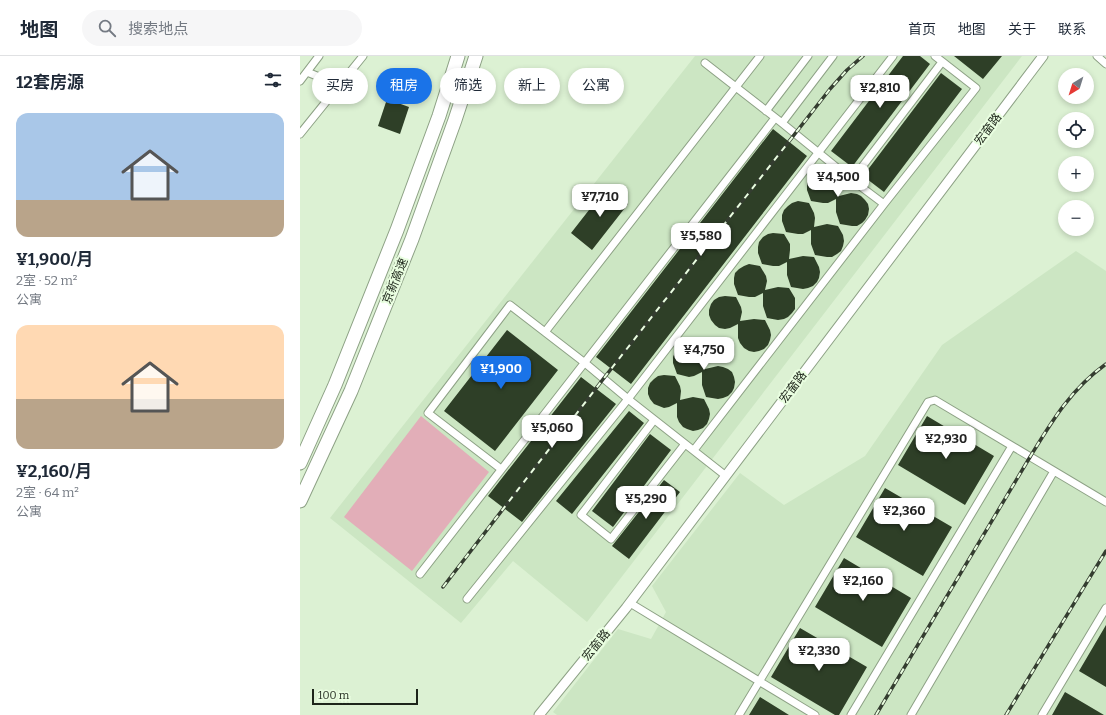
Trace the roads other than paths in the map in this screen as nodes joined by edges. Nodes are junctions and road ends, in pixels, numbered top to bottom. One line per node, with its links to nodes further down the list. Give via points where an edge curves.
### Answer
1 (319, 56): 16 (street)
2 (363, 56): 15 (street)
3 (458, 56): 35 (highway, 京新高速, via 397,230 335,385)
4 (476, 56): 39 (highway, 京新高速, via 412,239 351,391)
5 (760, 56): 19 (street)
6 (808, 56): 21 (street)
7 (834, 56): 23 (street)
8 (893, 56): 25 (street)
9 (936, 56): 13 (street)
10 (1043, 56): 38 (street, 宏奤路)
11 (1097, 56): 14 (street)
12 (705, 62): 19 (street)
13 (942, 62): 26 (street); 27 (street, via 976,88)
14 (1106, 64)
15 (353, 68)
16 (306, 72): 17 (street); 18 (street)
17 (312, 74)
18 (300, 81)
19 (736, 88): 21 (street); 28 (street)
20 (324, 104): 24 (street)
21 (766, 111): 22 (street)
22 (776, 118): 23 (street); 29 (street)
23 (782, 123): 25 (street)
24 (300, 134)
25 (819, 153): 26 (street); 30 (street)
26 (852, 180): 27 (street)
27 (884, 204): 34 (street)
28 (545, 332): 29 (street); 36 (street, via 510,305 428,413)
29 (585, 363): 30 (street); 36 (street)
30 (628, 399): 31 (street); 42 (street)
31 (654, 420): 32 (street); 32 (street, via 581,515 611,539)
32 (685, 444): 34 (street)
33 (1012, 446): 37 (street); 45 (street, via 935,400 928,402); 49 (street)
34 (694, 450): 38 (street)
35 (300, 463)
36 (502, 469): 41 (street)
37 (1054, 471): 40 (street); 50 (street)
38 (726, 476): 43 (street, 宏奤路)
39 (300, 501)
40 (1106, 502)
41 (420, 574)
42 (467, 600)
43 (630, 603): 45 (street); 46 (street, 宏奤路)
44 (1106, 608): 51 (street)
45 (759, 681): 47 (street); 48 (street)
46 (539, 715)
47 (739, 715)
48 (815, 715)
49 (851, 715)
50 (911, 715)
51 (1042, 715)

